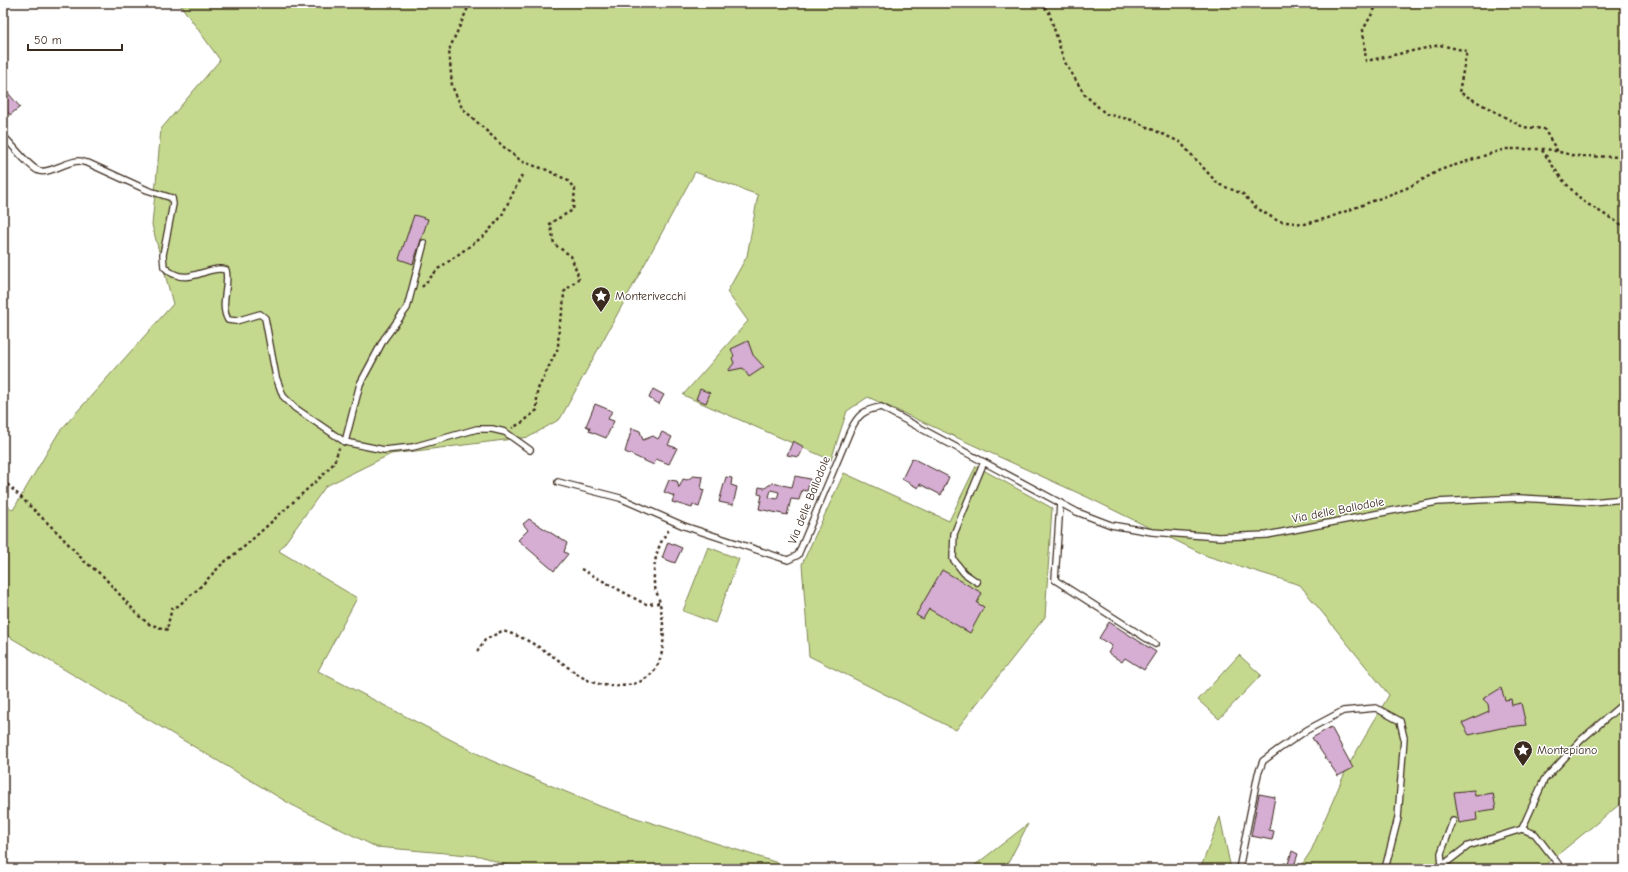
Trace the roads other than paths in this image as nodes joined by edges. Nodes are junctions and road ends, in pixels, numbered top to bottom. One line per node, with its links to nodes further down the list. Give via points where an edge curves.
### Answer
1 (3, 136): 3 (lane, via 38,171 48,171 63,164 84,162 147,190 172,198 163,255 164,267 174,275 191,276 219,268 226,270 225,314 228,320 236,321 260,314 265,318 276,377 283,396 295,408)
2 (424, 243): 3 (lane, via 407,308 384,339 360,384)
3 (345, 442): 4 (lane, via 384,450 413,447 477,429 492,429 505,432)
4 (530, 450)
5 (984, 462): 6 (lane, Via delle Ballodole, via 881,407 869,409 857,417 850,431 798,556 788,560 675,522 620,498); 8 (lane, Via delle Ballodole); 9 (lane, via 954,534 953,559 964,573)
6 (558, 482)
7 (1625, 499): 8 (lane, Via delle Ballodole, via 1591,502 1519,498 1437,502 1267,535 1219,538 1152,532 1111,525)
8 (1060, 503): 10 (lane, via 1055,580)
9 (977, 582)
10 (1155, 644)
11 (1625, 702): 13 (lane, via 1581,740 1544,780)
12 (1453, 821): 14 (lane, via 1441,853)
13 (1522, 829): 14 (lane, via 1468,846); 17 (lane, via 1535,834)
14 (1440, 868)
15 (1239, 869): 16 (lane, via 1258,774 1263,761 1307,730 1343,711 1376,708 1400,721 1404,738 1398,818)
16 (1385, 869)
17 (1562, 869)

